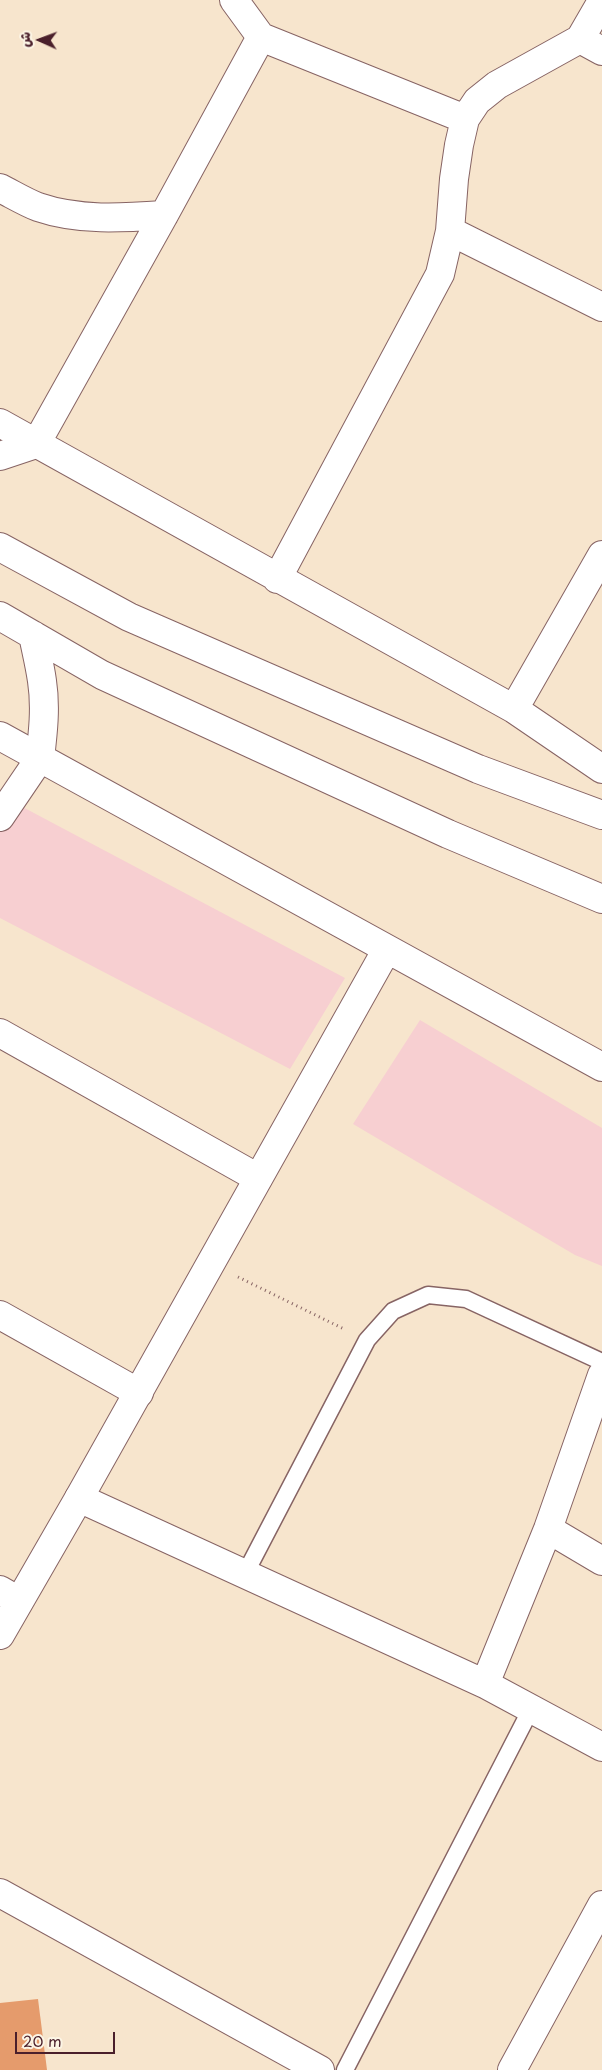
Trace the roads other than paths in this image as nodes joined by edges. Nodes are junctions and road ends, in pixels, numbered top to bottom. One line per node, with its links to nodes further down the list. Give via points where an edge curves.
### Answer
1 (234, 0): 3 (street)
2 (602, 1): 4 (street)
3 (261, 37): 5 (street); 7 (street)
4 (591, 45): 5 (street, via 497,85 477,101)
5 (465, 119): 8 (street, via 454,179)
6 (0, 188): 7 (street, via 37,206 72,215 111,218)
7 (164, 215): 11 (street)
8 (450, 231): 9 (street); 15 (street, via 440,274)
9 (602, 307)
10 (0, 423): 11 (street)
11 (36, 444): 12 (street); 15 (street)
12 (0, 456)
13 (0, 547): 22 (street, via 129,617 478,769)
14 (602, 554): 18 (street)
15 (277, 579): 18 (street)
16 (0, 616): 17 (street)
17 (34, 635): 20 (street, via 44,699); 24 (street, via 129,687 448,834)
18 (514, 709): 21 (street)
19 (0, 736): 20 (street)
20 (40, 758): 23 (street); 25 (street)
21 (602, 769)
22 (602, 815)
23 (0, 817)
24 (602, 899)
25 (387, 949): 27 (street); 28 (street)
26 (0, 1034): 28 (street)
27 (602, 1067)
28 (258, 1178): 32 (street)
29 (0, 1315): 32 (street)
30 (602, 1362): 36 (lane, via 466,1299 428,1295 393,1311 367,1340)
31 (602, 1375): 34 (street)
32 (139, 1393): 33 (street)
33 (79, 1498): 36 (street); 37 (street)
34 (548, 1529): 35 (street); 39 (street)
35 (602, 1561)
36 (245, 1574): 39 (street)
37 (9, 1596): 38 (street)
38 (0, 1635)
39 (485, 1684): 40 (street)
40 (531, 1709): 41 (street); 45 (lane)
41 (602, 1747)
42 (0, 1893): 44 (street)
43 (602, 1905): 46 (street)
44 (320, 2070)
45 (345, 2070)
46 (512, 2070)

